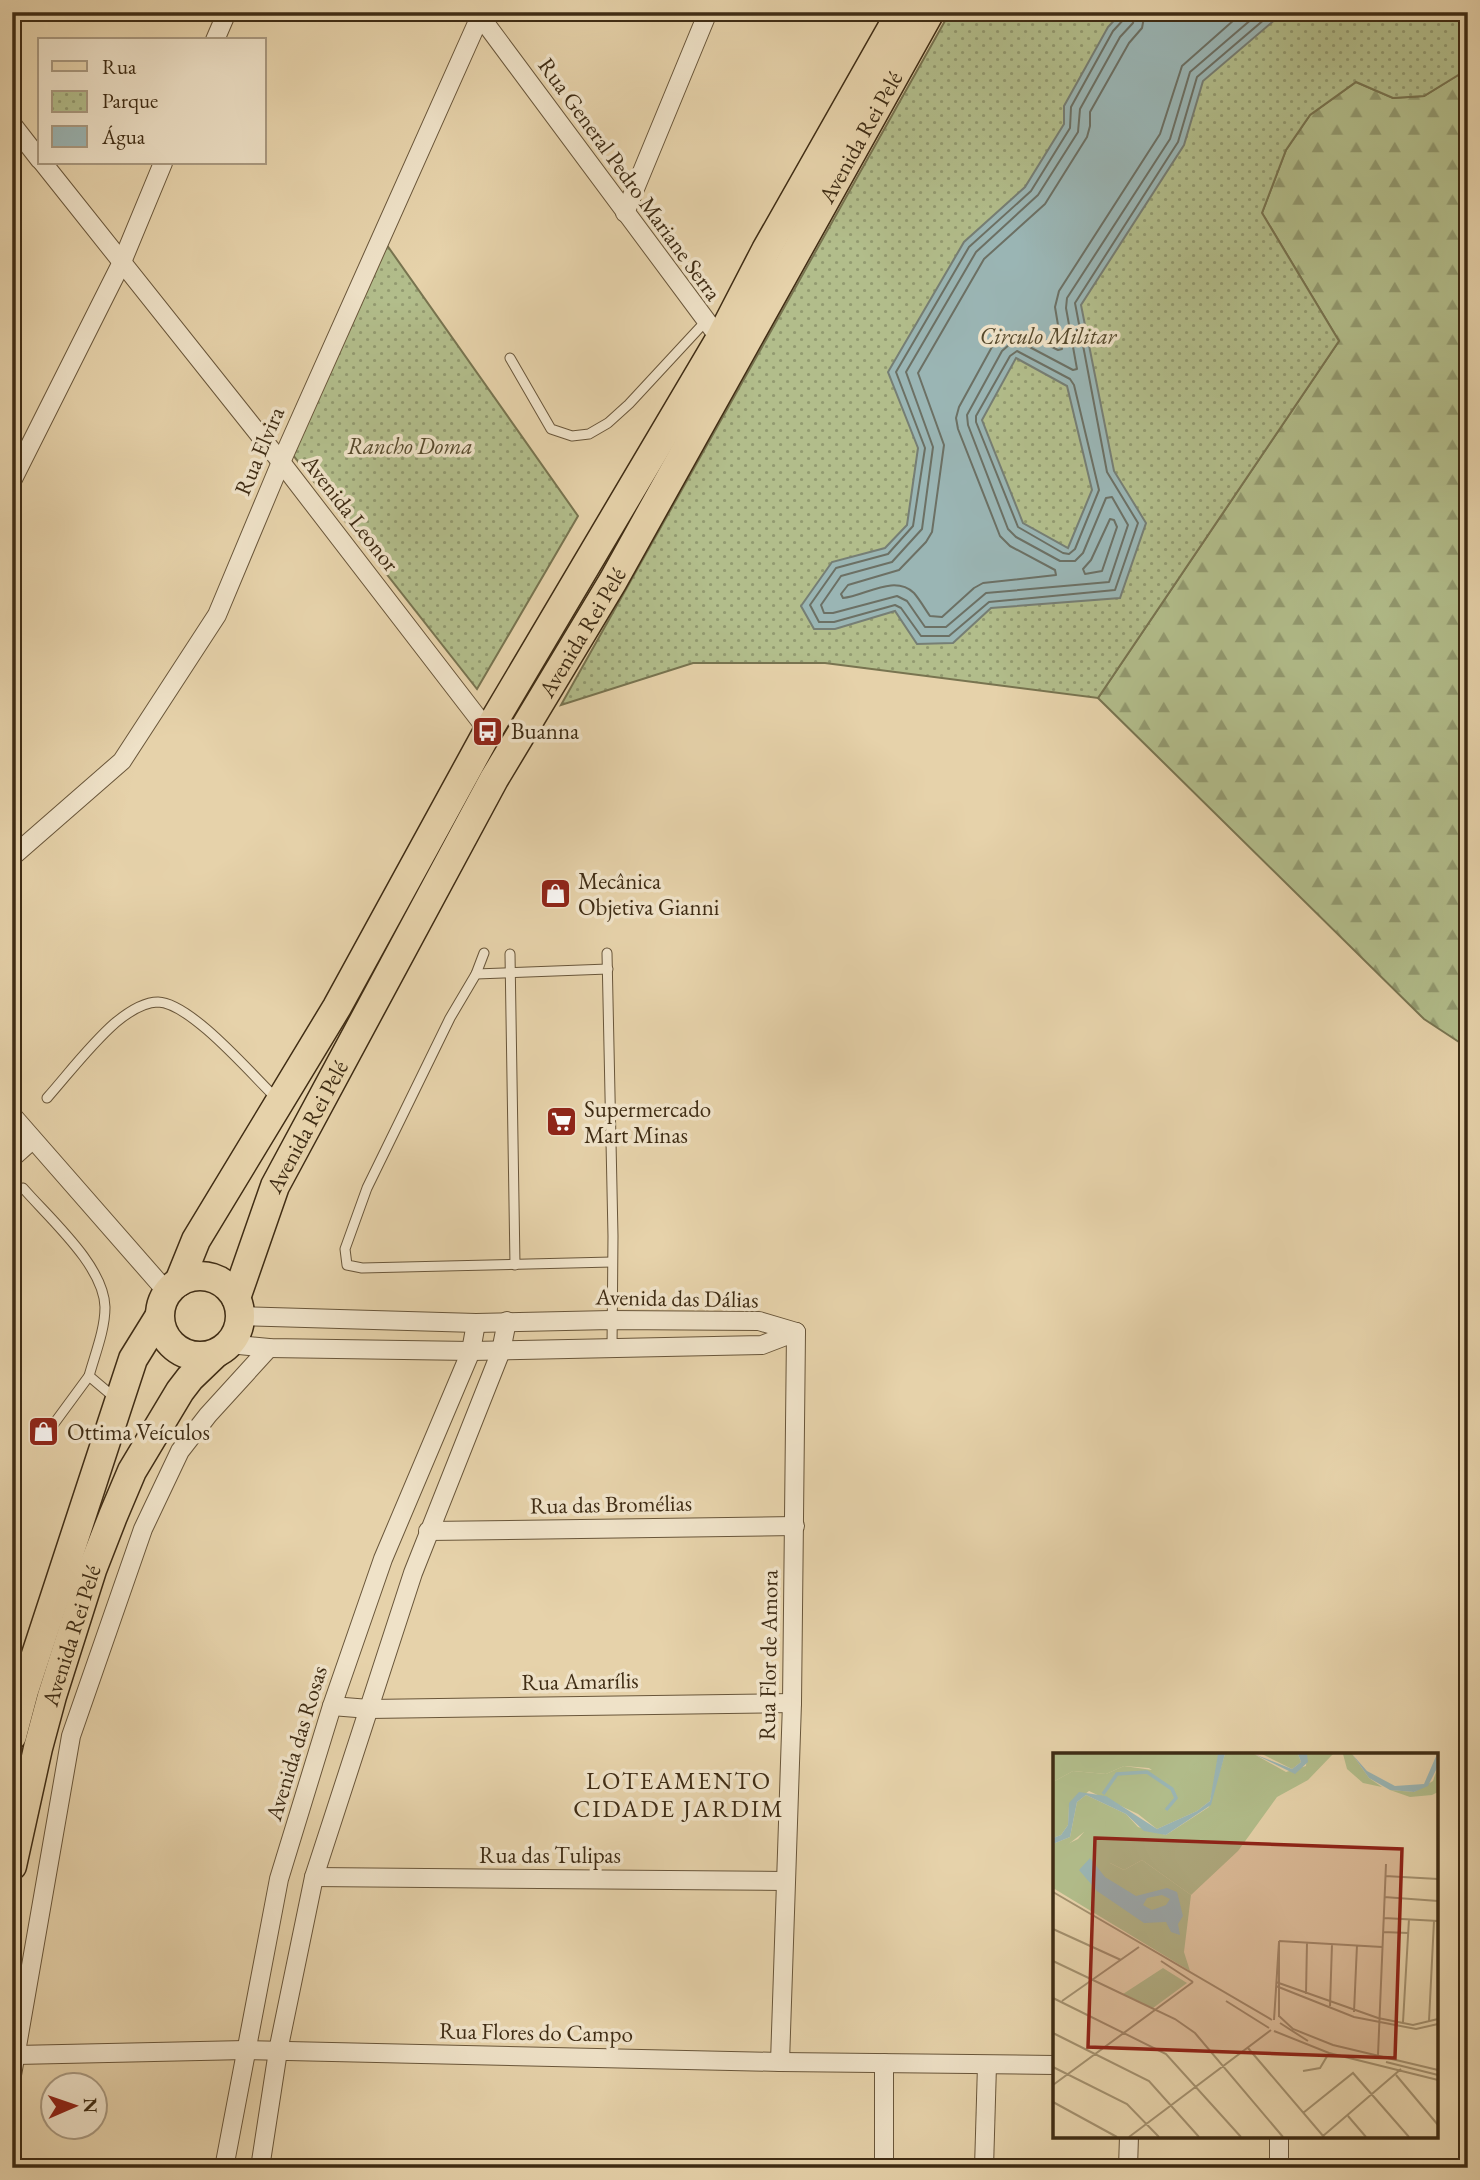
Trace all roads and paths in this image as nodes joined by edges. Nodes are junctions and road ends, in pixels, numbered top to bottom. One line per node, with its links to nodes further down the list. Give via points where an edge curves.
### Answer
1 (227, 12): 6 (street)
2 (708, 12): 11 (street)
3 (901, 12): 13 (main road, Avenida Rei Pelé, via 766,250)
4 (930, 12): 34 (main road, Avenida Rei Pelé, via 613,581 494,779 275,1186)
5 (480, 14): 11 (street, Rua General Pedro Mariane Serra); 15 (street, Rua Elvira)
6 (216, 38)
7 (12, 124): 8 (street, Avenida Leonor)
8 (38, 156)
9 (44, 164): 12 (street, Avenida Leonor)
10 (163, 164): 12 (street)
11 (625, 213): 13 (street, Rua General Pedro Mariane Serra)
12 (122, 262): 15 (street, Avenida Leonor); 16 (street)
13 (713, 331): 14 (lane, via 608,423 589,434 572,436 551,429); 17 (main road, Avenida Rei Pelé)
14 (510, 358)
15 (281, 462): 17 (street, Avenida Leonor); 18 (street, Rua Elvira, via 217,615 122,761)
16 (12, 481)
17 (488, 731): 26 (main road, Avenida Rei Pelé)
18 (12, 857)
19 (484, 953): 24 (lane)
20 (607, 953): 22 (lane)
21 (510, 954): 23 (lane)
22 (608, 969): 23 (lane); 31 (lane)
23 (510, 973): 24 (lane); 32 (lane)
24 (476, 974): 32 (lane, via 367,1188 345,1259 347,1265 362,1268)
25 (47, 1098): 26 (lane, via 114,1024 156,1002 170,1004 200,1023)
26 (281, 1102): 33 (main road, Avenida Rei Pelé, via 196,1240)
27 (12, 1115): 28 (street)
28 (32, 1140): 29 (street); 33 (street)
29 (12, 1158)
30 (23, 1188): 44 (lane, via 102,1286 104,1322)
31 (612, 1262): 32 (lane); 35 (lane)
32 (515, 1265)
33 (168, 1297): 34 (main road, via 200,1276 211,1277 229,1289); 41 (main road, via 162,1330 168,1342 190,1356 203,1357); 45 (main road, Avenida Rei Pelé, via 133,1359)
34 (238, 1307): 37 (street, Avenida das Dálias); 41 (main road, via 237,1331)
35 (611, 1320): 36 (street, Avenida das Dálias); 38 (street, Avenida das Dálias, via 759,1321); 40 (lane)
36 (507, 1321): 37 (street, Avenida das Dálias); 43 (street)
37 (477, 1323): 42 (street, Avenida das Rosas)
38 (796, 1332): 40 (street, Avenida das Dálias, via 762,1345); 47 (street, Rua Flor de Amora)
39 (269, 1348): 41 (street, Avenida das Dálias); 42 (street, Avenida das Dálias); 58 (street, via 180,1451 143,1529 71,1736)
40 (611, 1348): 43 (street, Avenida das Dálias)
41 (222, 1349): 53 (main road, Avenida Rei Pelé, via 180,1391 132,1471 113,1516 52,1696)
42 (471, 1351): 43 (street, Avenida das Dálias); 50 (street, Avenida das Rosas, via 383,1559)
43 (501, 1351): 48 (street)
44 (89, 1376): 45 (lane); 46 (lane)
45 (118, 1402): 52 (main road, Avenida Rei Pelé)
46 (52, 1425)
47 (795, 1526): 48 (street, Rua das Bromélias); 49 (street, Rua Flor de Amora)
48 (428, 1531): 51 (street)
49 (792, 1703): 51 (street, Rua Amarílis); 55 (street, Rua Flor de Amora)
50 (332, 1706): 51 (street, Rua Amarílis); 56 (street, Avenida das Rosas, via 279,1879)
51 (369, 1709): 54 (street)
52 (14, 1717)
53 (12, 1866)
54 (314, 1877): 55 (street, Rua das Tulipas); 57 (street)
55 (785, 1881): 59 (street, Rua Flor de Amora)
56 (246, 2050): 57 (street, Rua Flores do Campo); 58 (street, Rua Flores do Campo); 66 (street, Avenida das Rosas)
57 (278, 2052): 59 (street, Rua Flores do Campo); 67 (street)
58 (16, 2055): 63 (street)
59 (780, 2062): 60 (street, Rua Flores do Campo)
60 (884, 2063): 61 (street, Rua Flores do Campo); 68 (street)
61 (987, 2065): 62 (street, Rua Flores do Campo); 69 (street)
62 (1053, 2065)
63 (12, 2075)
64 (1129, 2138): 70 (street)
65 (1279, 2138): 71 (street)
66 (224, 2168)
67 (260, 2168)
68 (884, 2168)
69 (984, 2168)
70 (1128, 2168)
71 (1279, 2168)

